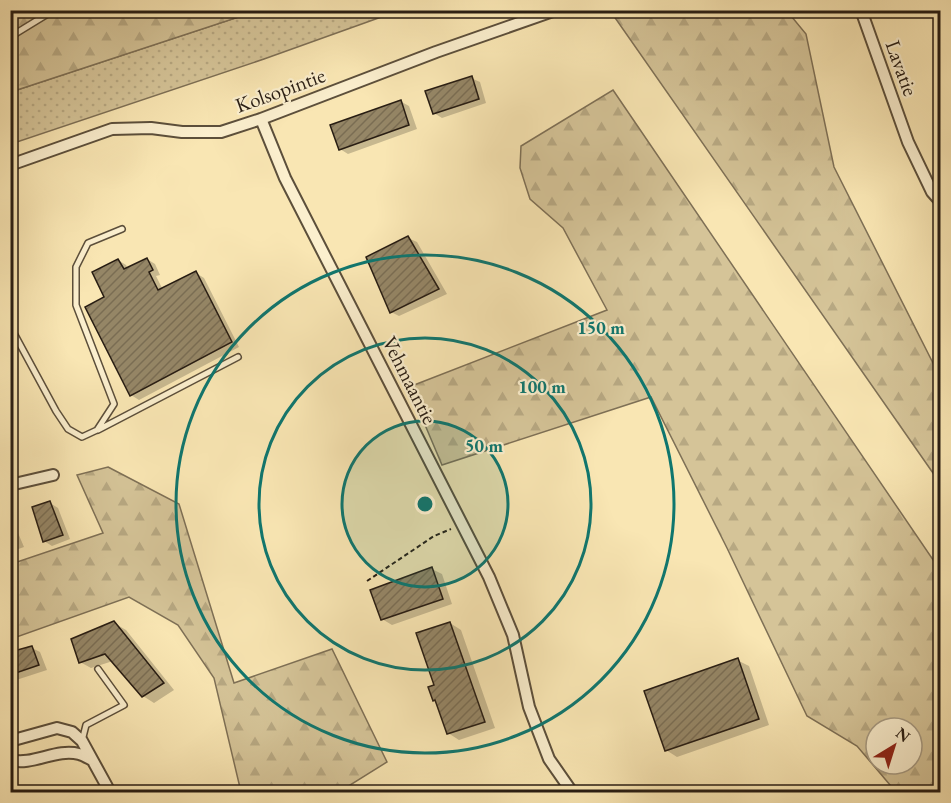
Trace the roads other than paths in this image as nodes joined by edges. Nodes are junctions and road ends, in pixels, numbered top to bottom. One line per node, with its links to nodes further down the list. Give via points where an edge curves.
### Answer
1 (54, 10): 4 (lane)
2 (556, 10): 5 (street, Kolsopintie)
3 (861, 10): 7 (street, Lavatie, via 908,142)
4 (10, 37)
5 (261, 119): 6 (street, Kolsopintie, via 221,132 112,129); 20 (street, Vehmaantie, via 285,178 489,577 513,635 529,707 549,759)
6 (10, 165)
7 (940, 201)
8 (122, 229): 11 (lane, via 88,243 76,267 76,305 114,404)
9 (10, 326): 11 (lane, via 68,429 82,437)
10 (238, 357): 11 (lane)
11 (97, 430)
12 (53, 475): 13 (street)
13 (10, 485)
14 (98, 669): 16 (lane, via 124,705 86,725)
15 (10, 741): 16 (street, via 57,728 72,732)
16 (82, 741): 17 (street)
17 (93, 760): 18 (street, via 79,754 64,754); 19 (street)
18 (14, 763)
19 (111, 792)
20 (572, 792)

